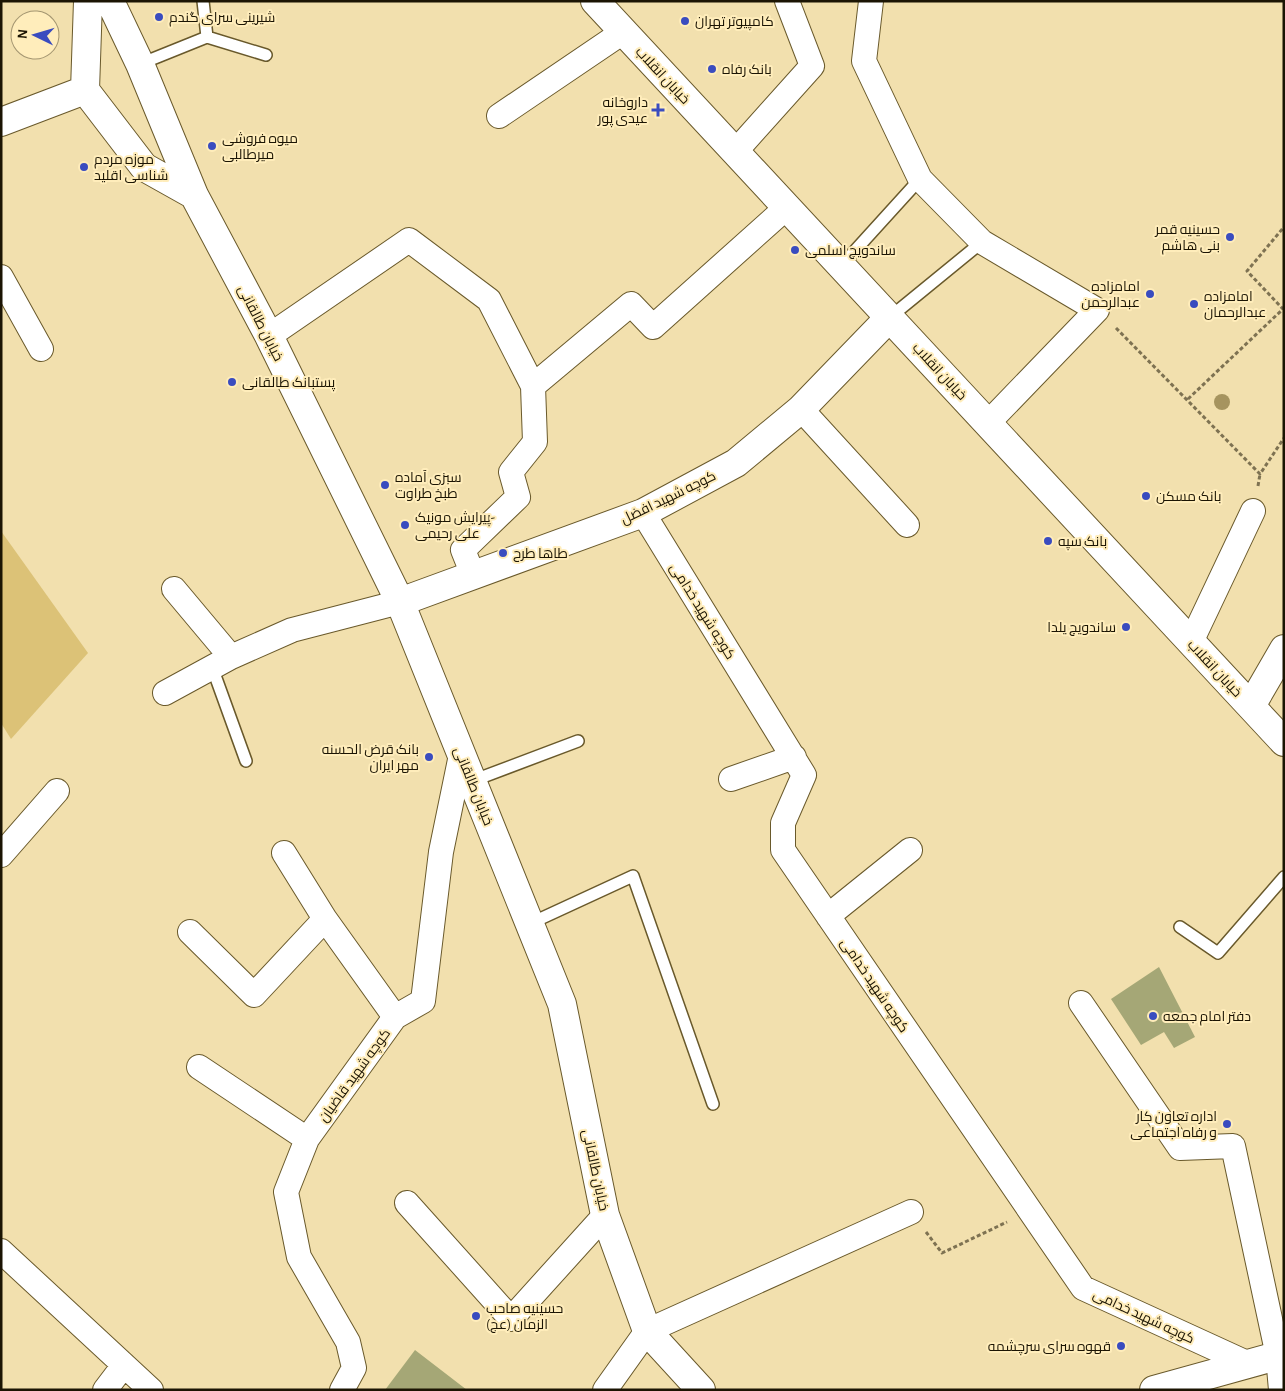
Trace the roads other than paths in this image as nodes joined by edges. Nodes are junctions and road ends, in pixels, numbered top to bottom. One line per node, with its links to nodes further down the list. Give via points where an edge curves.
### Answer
1 (88, 1): 11 (main road)
2 (110, 1): 10 (main road, خیابان طالقانی)
3 (203, 1): 8 (lane)
4 (595, 1): 7 (main road, خیابان انقلاب)
5 (787, 1): 14 (street, via 812,66)
6 (871, 1): 15 (street, via 864,61)
7 (623, 32): 12 (street); 14 (main road, خیابان انقلاب)
8 (207, 37): 9 (lane); 10 (lane)
9 (266, 55)
10 (140, 64): 16 (main road, خیابان طالقانی)
11 (85, 90): 13 (main road); 16 (main road, via 144,167)
12 (499, 116)
13 (1, 122)
14 (735, 152): 17 (main road, خیابان انقلاب)
15 (920, 179): 18 (street); 19 (lane)
16 (194, 195): 22 (main road, خیابان طالقانی)
17 (786, 208): 19 (main road, خیابان انقلاب); 24 (street, via 653,327 631,304)
18 (982, 242): 21 (lane); 26 (street, via 1097,310)
19 (841, 266): 21 (main road, خیابان انقلاب)
20 (1, 277): 23 (street)
21 (889, 318): 25 (main road, کوچه شهید افضل); 26 (main road, خیابان انقلاب)
22 (269, 336): 24 (street, via 409,240 489,300); 32 (main road, خیابان طالقانی)
23 (41, 348)
24 (533, 386): 30 (street, via 535,442 510,472 518,497 463,550)
25 (801, 409): 28 (main road, کوچه شهید افضل, via 736,463); 29 (street)
26 (988, 423): 33 (main road, خیابان انقلاب)
27 (1253, 511): 33 (street)
28 (642, 513): 30 (main road, کوچه شهید افضل); 41 (street, کوچه شهید خدامی)
29 (907, 525)
30 (473, 575): 32 (main road, کوچه شهید افضل)
31 (174, 589): 35 (street)
32 (400, 602): 35 (street, via 292,630); 40 (main road, خیابان طالقانی)
33 (1191, 642): 37 (main road, خیابان انقلاب)
34 (1284, 650): 37 (main road)
35 (222, 662): 36 (street); 42 (lane)
36 (165, 693)
37 (1250, 706): 39 (main road, خیابان انقلاب)
38 (578, 742): 44 (lane)
39 (1284, 742)
40 (461, 755): 44 (main road, خیابان طالقانی); 56 (street, کوچه شهید قاضیان, via 441,852 423,1001)
41 (794, 757): 43 (street); 50 (street, کوچه شهید خدامی, via 804,775 783,823 783,850)
42 (246, 761)
43 (731, 779)
44 (472, 781): 52 (main road, خیابان طالقانی)
45 (57, 791): 48 (street)
46 (910, 850): 50 (street)
47 (284, 853): 51 (street)
48 (1, 856)
49 (1284, 877): 53 (lane, via 1218,954)
50 (828, 916): 67 (street, کوچه شهید خدامی, via 1083,1288)
51 (326, 919): 54 (street, via 254,995); 56 (street)
52 (529, 924): 58 (lane, via 633,876); 62 (main road, خیابان طالقانی, via 562,1004)
53 (1180, 927)
54 (190, 932)
55 (1081, 1003): 65 (street, via 1180,1148 1233,1146)
56 (396, 1017): 59 (street, کوچه شهید قاضیان)
57 (199, 1066): 59 (street)
58 (713, 1104)
59 (307, 1139): 70 (street, کوچه شهید قاضیان, via 286,1192 299,1257 348,1342 354,1368)
60 (407, 1203): 62 (street, via 511,1319)
61 (911, 1212): 64 (street)
62 (605, 1214): 64 (main road, خیابان طالقانی)
63 (1, 1251): 66 (street)
64 (647, 1331): 71 (street); 72 (main road, خیابان طالقانی)
65 (1281, 1355): 67 (main road); 74 (street)
66 (124, 1364): 68 (street); 69 (street)
67 (1249, 1364): 73 (main road)
68 (105, 1390)
69 (151, 1390)
70 (342, 1390)
71 (605, 1390)
72 (701, 1390)
73 (1154, 1390)
74 (1281, 1390)

